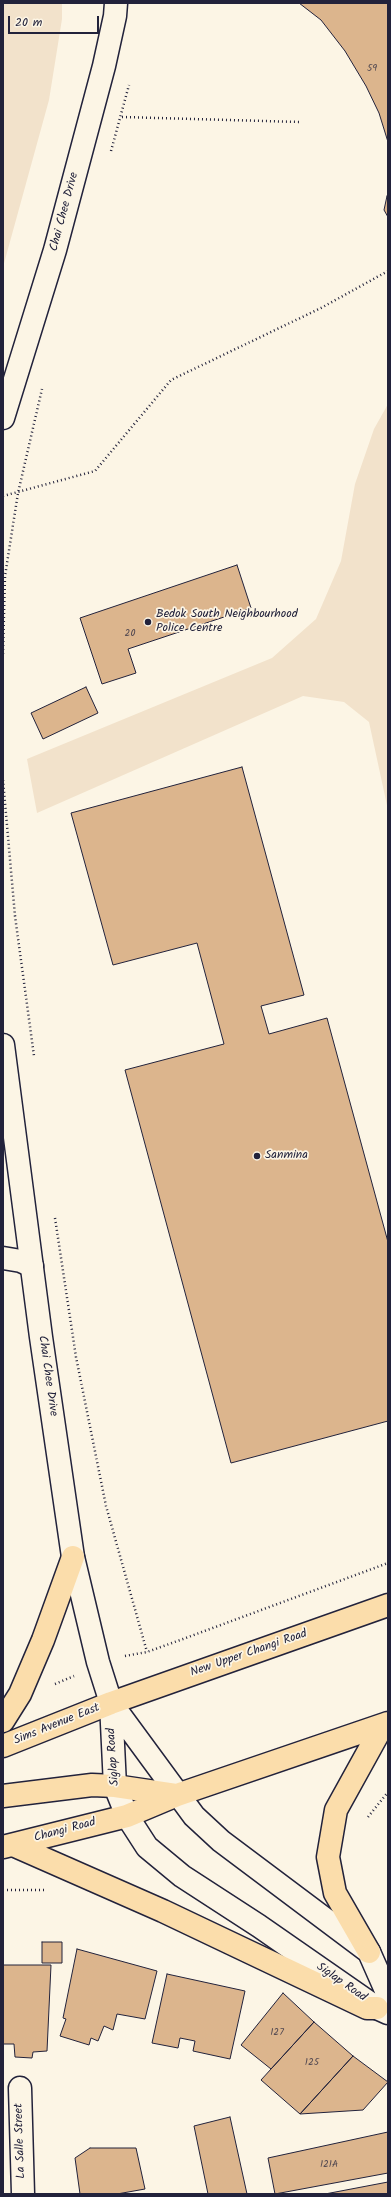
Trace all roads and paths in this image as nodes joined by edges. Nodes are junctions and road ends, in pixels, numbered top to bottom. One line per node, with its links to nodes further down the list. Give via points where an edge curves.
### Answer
1 (116, 3): 3 (street, Chai Chee Drive, via 116,16)
2 (130, 82): 4 (path)
3 (92, 114): 4 (path); 9 (street, Chai Chee Drive, via 55,250)
4 (122, 117): 5 (path); 6 (path)
5 (300, 122)
6 (110, 154)
7 (388, 271): 10 (path, via 321,308 171,380 95,471)
8 (43, 384): 10 (path)
9 (3, 418)
10 (18, 493): 11 (path); 12 (path, via 5,576)
11 (3, 496)
12 (3, 654)
13 (3, 780): 15 (path, via 15,916)
14 (3, 1045): 18 (street, Chai Chee Drive)
15 (34, 1058)
16 (55, 1216): 22 (path, via 76,1357 106,1506)
17 (3, 1258): 18 (street)
18 (32, 1266): 19 (street, Chai Chee Drive)
19 (73, 1557): 23 (street, Chai Chee Drive); 24 (main road)
20 (388, 1564): 22 (path)
21 (388, 1605): 25 (main road, New Upper Changi Road)
22 (147, 1652): 23 (path)
23 (98, 1662): 24 (path, via 79,1675 53,1684); 25 (street, Chai Chee Drive)
24 (28, 1672): 26 (main road, via 20,1694)
25 (111, 1703): 28 (main road, Sims Avenue East); 29 (street, Siglap Road); 31 (street, Siglap Road)
26 (3, 1721)
27 (385, 1724): 31 (main road); 36 (main road, via 336,1810 328,1858 336,1893)
28 (3, 1746)
29 (115, 1786): 31 (main road); 32 (main road, via 92,1785); 33 (street, Siglap Road)
30 (388, 1792): 34 (path)
31 (177, 1795): 33 (main road); 36 (street, Siglap Road, via 194,1816 221,1841)
32 (3, 1796)
33 (127, 1816): 35 (main road, Changi Road); 37 (street, Siglap Road, via 147,1847 182,1876)
34 (368, 1817)
35 (8, 1846): 37 (main road, via 163,1911 367,2008)
36 (369, 1952): 37 (street, Siglap Road)
37 (384, 2005)
38 (20, 2088): 39 (street, La Salle Street)
39 (23, 2194)

